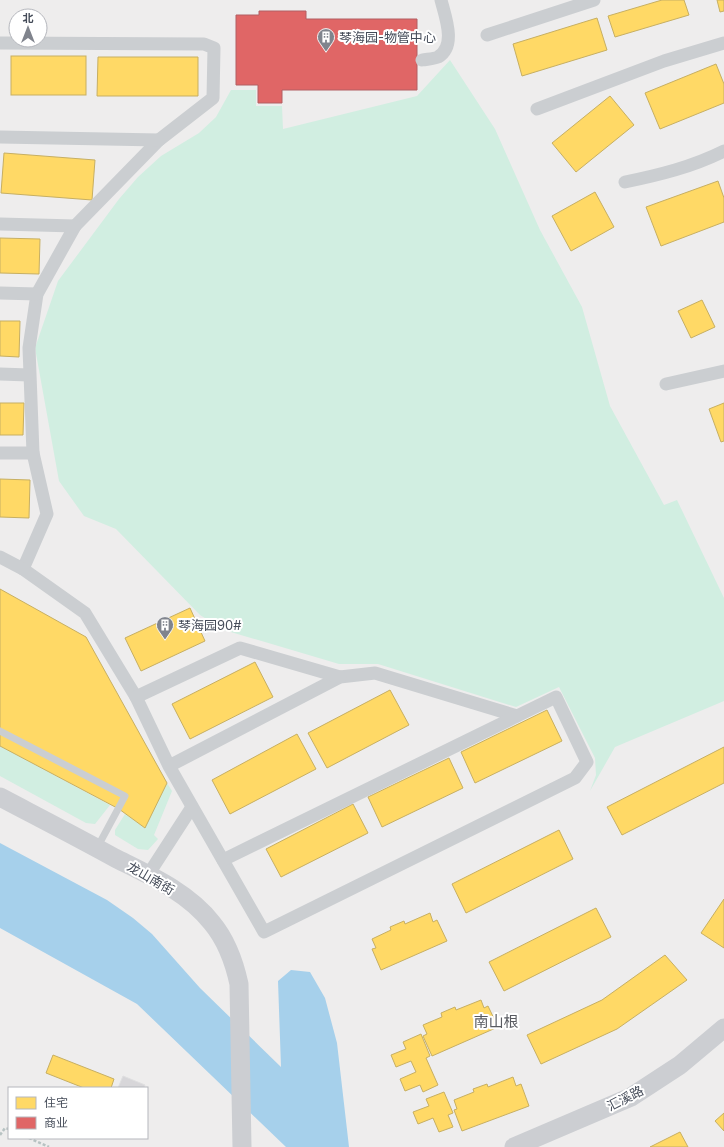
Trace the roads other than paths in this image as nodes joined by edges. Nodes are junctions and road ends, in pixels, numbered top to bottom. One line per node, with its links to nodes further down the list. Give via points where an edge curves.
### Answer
1 (441, 0): 6 (street, via 448,36 447,48 438,57)
2 (594, 0): 3 (street)
3 (487, 35)
4 (0, 43): 9 (street, via 204,44 214,48 213,98)
5 (724, 43): 7 (street, via 656,64)
6 (422, 60)
7 (537, 109)
8 (0, 137): 9 (street)
9 (159, 140): 13 (street)
10 (724, 151): 11 (street, via 688,166)
11 (624, 182)
12 (0, 224): 13 (street)
13 (75, 226): 15 (street)
14 (0, 293): 15 (street)
15 (37, 294): 18 (street, via 29,348)
16 (724, 371): 19 (street)
17 (0, 374): 18 (street)
18 (29, 375): 21 (street)
19 (666, 384)
20 (0, 453): 21 (street)
21 (33, 454): 23 (street, via 48,514)
22 (0, 557): 23 (street)
23 (23, 569): 25 (street, via 85,613)
24 (340, 677): 25 (street, via 240,648); 26 (street, via 375,673); 28 (street)
25 (136, 697): 28 (street)
26 (517, 716): 32 (street); 32 (street, via 556,697 587,762 575,778 264,932)
27 (0, 731): 31 (lane, via 125,796)
28 (169, 766): 30 (street)
29 (0, 797): 31 (street, 龙山南街)
30 (192, 807): 32 (street); 33 (street)
31 (97, 848): 33 (street, 龙山南街)
32 (222, 860)
33 (148, 875): 35 (street, 龙山南街, via 186,898 204,914 220,934 232,958 239,984)
34 (724, 1028): 36 (street, 汇溪路, via 680,1065 631,1097)
35 (242, 1147)
36 (514, 1147)

